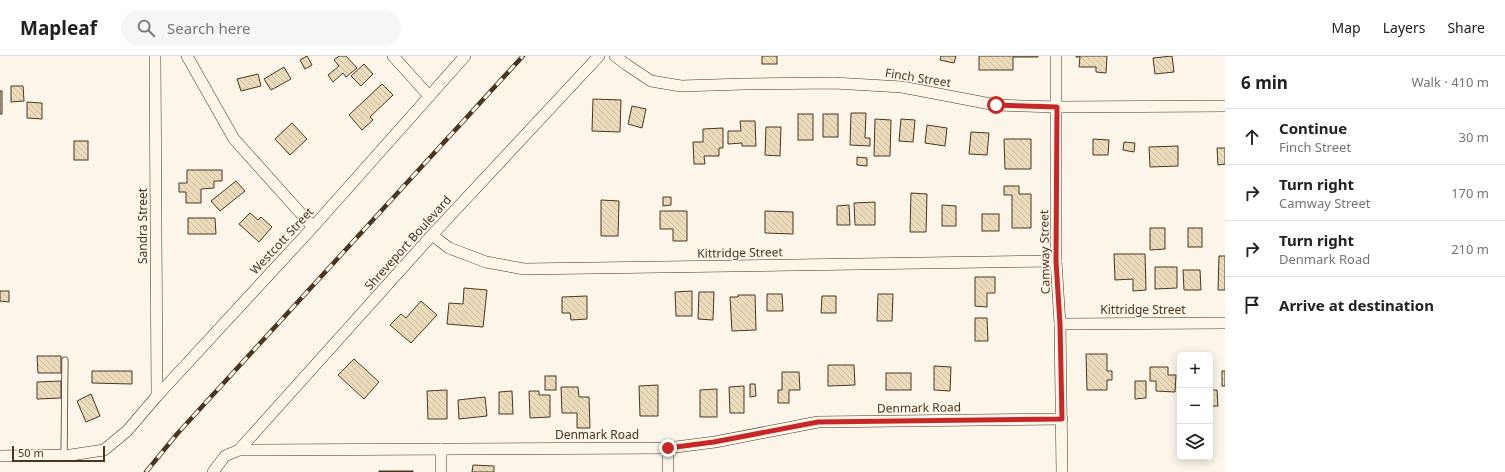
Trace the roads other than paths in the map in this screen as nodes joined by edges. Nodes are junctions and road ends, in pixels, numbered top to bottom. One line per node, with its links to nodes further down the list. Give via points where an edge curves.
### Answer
1 (155, 56): 17 (street, Sandra Street)
2 (187, 56): 11 (street, via 234,139)
3 (393, 56): 8 (street)
4 (465, 56): 8 (street, Westcott Street)
5 (599, 56): 12 (street, Shreveport Boulevard)
6 (616, 56): 10 (street, Finch Street, via 651,81 681,86 834,83 902,87 996,105)
7 (1056, 56): 10 (street, Camway Street)
8 (429, 96): 11 (street, Westcott Street)
9 (1225, 106): 10 (street, Finch Street)
10 (1057, 107): 13 (street, Camway Street)
11 (313, 227): 17 (street, Westcott Street)
12 (432, 235): 13 (street, Kittridge Street, via 449,248 486,262 524,269); 21 (street, Shreveport Boulevard)
13 (1056, 261): 15 (street, Camway Street)
14 (1225, 323): 15 (street, Kittridge Street)
15 (1060, 324): 18 (street, Camway Street)
16 (65, 360): 23 (lane)
17 (157, 396): 23 (street, Westcott Street, via 127,431 104,450)
18 (1062, 419): 19 (street, Denmark Road, via 818,422); 27 (street, Camway Street)
19 (668, 448): 20 (street, Denmark Road); 26 (street)
20 (441, 449): 21 (street, Denmark Road); 25 (street)
21 (239, 450): 24 (street, Denmark Road, via 225,456)
22 (0, 456): 23 (street)
23 (64, 456)
24 (213, 472)
25 (441, 472)
26 (668, 472)
27 (1062, 472)

